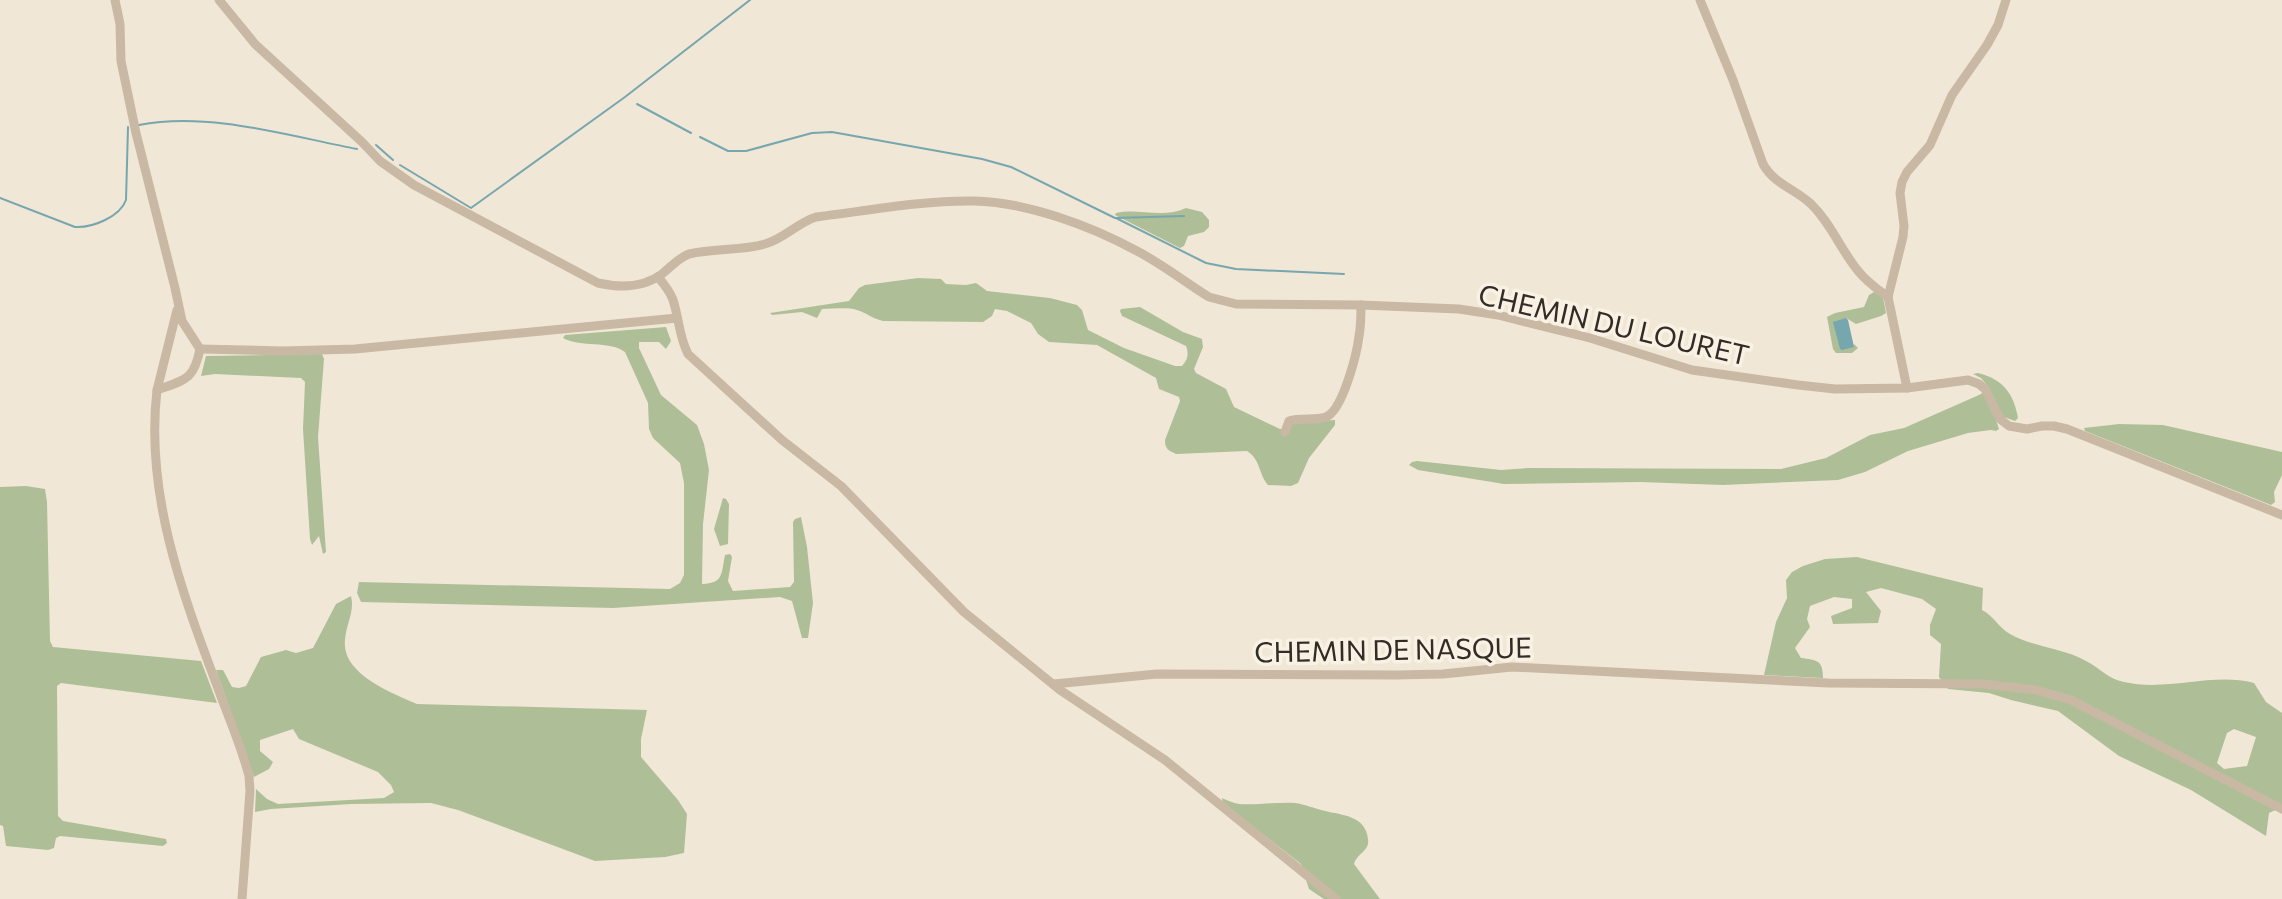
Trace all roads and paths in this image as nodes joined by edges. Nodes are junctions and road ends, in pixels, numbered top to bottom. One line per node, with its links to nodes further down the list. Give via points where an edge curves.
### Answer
1 (115, 0): 8 (street, via 121,61)
2 (219, 0): 5 (street, CHEMIN DU LOURET, via 255,44 380,161 414,185 598,283 626,287)
3 (1700, 0): 6 (street, via 1768,173 1814,207 1859,273)
4 (2006, 0): 6 (street, via 1998,25 1952,95 1930,145 1902,182 1903,237)
5 (658, 277): 7 (street, CHEMIN DU LOURET, via 680,257 763,245 816,217 972,201 1052,215 1083,227 1138,251 1223,301); 9 (street, via 669,291)
6 (1888, 297): 11 (street)
7 (1361, 305): 11 (street, CHEMIN DU LOURET, via 1498,315 1692,370 1759,381 1835,389); 13 (street, via 1356,355 1336,408 1325,418 1289,421)
8 (178, 307): 10 (street); 12 (street)
9 (677, 318): 10 (street, via 355,349); 15 (street, via 684,346 705,372 841,486 964,612)
10 (200, 349): 12 (street, via 191,376)
11 (1907, 388): 14 (street, CHEMIN DU LOURET, via 1968,380 1985,389 2009,426 2067,429)
12 (157, 390): 17 (street, via 156,467 165,526 184,598 249,776)
13 (1285, 432)
14 (2282, 515)
15 (1054, 684): 16 (street, CHEMIN DE NASQUE, via 1157,674 1428,675 1512,667 1828,683 2013,686 2071,700); 18 (street, via 1165,760)
16 (2282, 809)
17 (242, 899)
18 (1336, 899)

